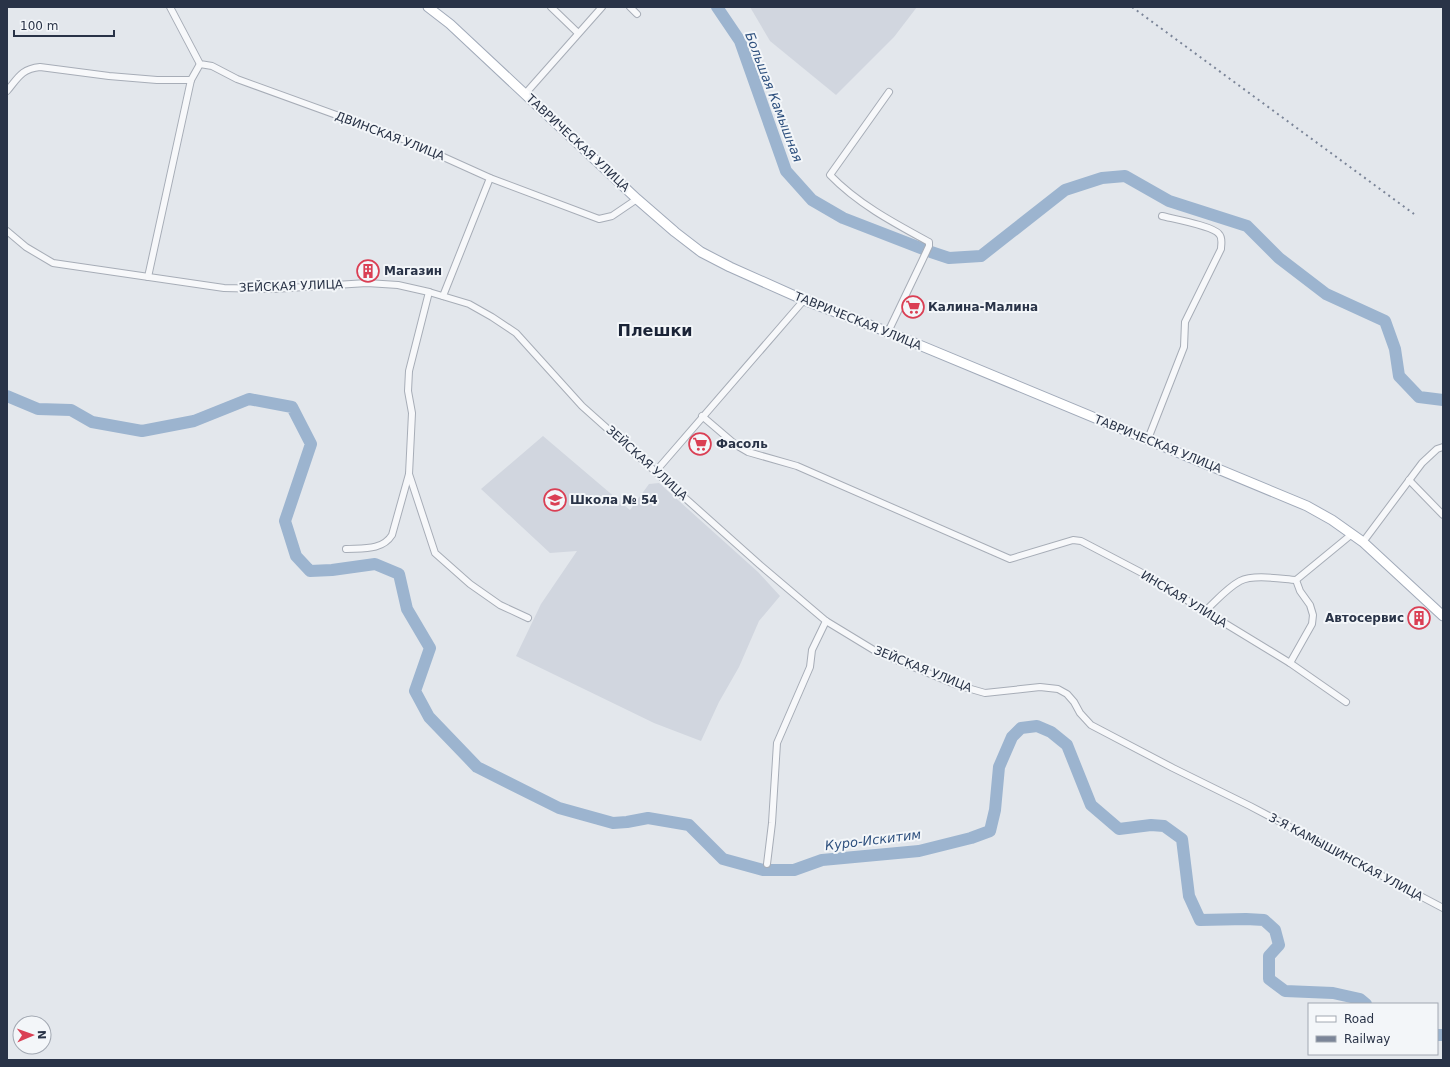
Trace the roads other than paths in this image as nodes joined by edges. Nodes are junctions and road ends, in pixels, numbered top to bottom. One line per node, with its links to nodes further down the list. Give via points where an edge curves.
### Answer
1 (170, 7): 8 (street)
2 (428, 7): 12 (main road, ТАВРИЧЕСКАЯ УЛИЦА, via 450,24)
3 (551, 7): 7 (street)
4 (602, 7): 7 (street)
5 (630, 7): 6 (street)
6 (637, 14)
7 (578, 33): 12 (street)
8 (200, 64): 9 (street); 13 (street, ДВИНСКАЯ УЛИЦА, via 212,66 237,78 408,141)
9 (191, 80): 10 (street, via 109,76 40,67 30,68 21,74); 17 (street)
10 (7, 91)
11 (889, 92): 21 (street, via 830,175 877,213 929,242)
12 (525, 94): 14 (main road, ТАВРИЧЕСКАЯ УЛИЦА)
13 (490, 178): 14 (street, ДВИНСКАЯ УЛИЦА, via 598,219 612,216); 19 (street)
14 (637, 199): 20 (main road, ТАВРИЧЕСКАЯ УЛИЦА, via 702,252)
15 (1162, 216): 23 (street, via 1215,230 1222,239 1221,249 1185,322 1184,347)
16 (7, 231): 17 (street, ЗЕЙСКАЯ УЛИЦА, via 26,247 53,263)
17 (148, 277): 18 (street, ЗЕЙСКАЯ УЛИЦА, via 224,288 273,289 366,283 398,285)
18 (429, 292): 19 (street, ЗЕЙСКАЯ УЛИЦА); 26 (street, via 409,371 408,391 412,413)
19 (443, 296): 25 (street, ЗЕЙСКАЯ УЛИЦА, via 474,307 516,333 582,406)
20 (804, 300): 21 (main road, ТАВРИЧЕСКАЯ УЛИЦА); 22 (street)
21 (888, 332): 23 (main road, ТАВРИЧЕСКАЯ УЛИЦА)
22 (702, 416): 25 (street); 33 (street, ИНСКАЯ УЛИЦА, via 748,452 797,466 1010,558 1073,540 1081,541 1144,574)
23 (1148, 440): 29 (main road, ТАВРИЧЕСКАЯ УЛИЦА, via 1307,506)
24 (1443, 447): 27 (street, via 1437,448)
25 (656, 470): 36 (street, ЗЕЙСКАЯ УЛИЦА)
26 (409, 474): 31 (street, via 389,540 376,547); 35 (street, via 435,553 500,605)
27 (1409, 480): 28 (street); 30 (street)
28 (1443, 515)
29 (1352, 534): 30 (main road, ТАВРИЧЕСКАЯ УЛИЦА); 32 (street)
30 (1363, 542): 34 (main road, ТАВРИЧЕСКАЯ УЛИЦА)
31 (346, 549)
32 (1296, 580): 33 (street, via 1241,580); 37 (street, via 1313,615 1312,624)
33 (1205, 611): 37 (street, ИНСКАЯ УЛИЦА)
34 (1443, 616)
35 (528, 618)
36 (826, 621): 39 (street, ЗЕЙСКАЯ УЛИЦА, via 876,652 957,685 985,693 1040,687 1058,689 1067,694 1091,725); 40 (street, via 812,650 810,667 776,743)
37 (1290, 663): 38 (street, ИНСКАЯ УЛИЦА)
38 (1346, 702)
39 (1250, 806): 41 (street, 3-Я КАМЫШИНСКАЯ УЛИЦА)
40 (767, 864)
41 (1443, 908)

